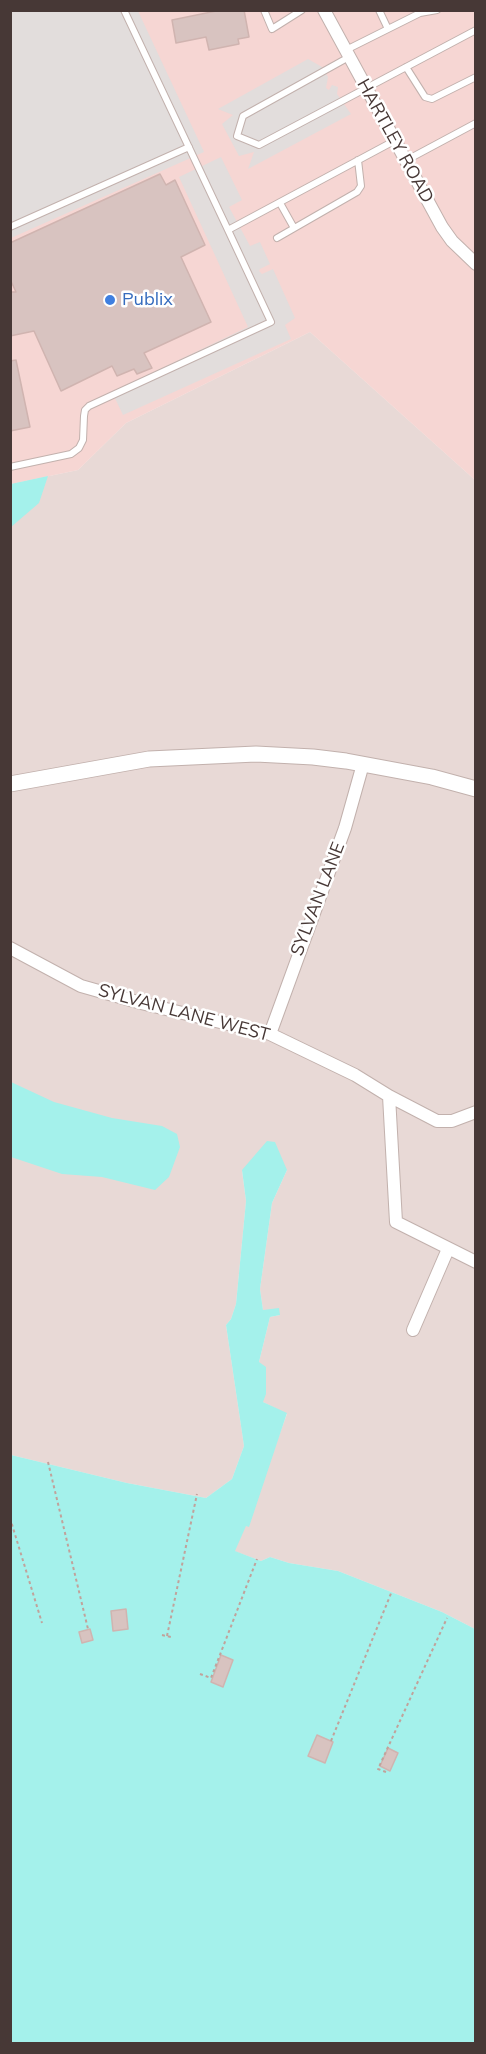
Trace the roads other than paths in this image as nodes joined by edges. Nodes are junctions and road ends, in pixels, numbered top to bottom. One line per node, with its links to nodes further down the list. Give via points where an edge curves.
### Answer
1 (124, 10): 16 (lane)
2 (264, 10): 3 (lane, via 272,29)
3 (302, 10)
4 (324, 10): 10 (street, HARTLEY ROAD)
5 (378, 10): 8 (lane)
6 (437, 10): 7 (lane)
7 (419, 12): 8 (lane)
8 (387, 29): 10 (lane)
9 (476, 30): 11 (lane)
10 (347, 53): 13 (street, HARTLEY ROAD); 13 (lane, via 243,116 237,136 259,144)
11 (406, 67): 12 (lane, via 426,97 432,99); 13 (lane)
12 (476, 77)
13 (366, 88): 15 (street, HARTLEY ROAD)
14 (476, 123): 18 (lane)
15 (394, 141): 17 (lane); 18 (street, HARTLEY ROAD)
16 (189, 147): 20 (lane); 22 (lane)
17 (358, 160): 19 (lane); 21 (lane, via 361,186 357,192)
18 (405, 161): 24 (street, HARTLEY ROAD, via 441,227)
19 (280, 202): 21 (lane); 22 (lane)
20 (10, 226)
21 (294, 228): 23 (lane)
22 (228, 230): 25 (lane, via 271,322 89,406 85,410 83,440 71,454)
23 (277, 238)
24 (476, 264)
25 (10, 467)
26 (363, 764): 27 (street, via 313,757 207,755 149,759); 28 (street); 30 (street, SYLVAN LANE, via 345,828)
27 (10, 783)
28 (476, 789)
29 (10, 948): 30 (street, SYLVAN LANE WEST, via 81,986)
30 (270, 1034): 31 (street, SYLVAN LANE WEST)
31 (389, 1096): 32 (street, SYLVAN LANE WEST, via 436,1121 452,1121); 33 (street, via 396,1222)
32 (476, 1112)
33 (448, 1249): 34 (street); 35 (street)
34 (476, 1262)
35 (413, 1330)

